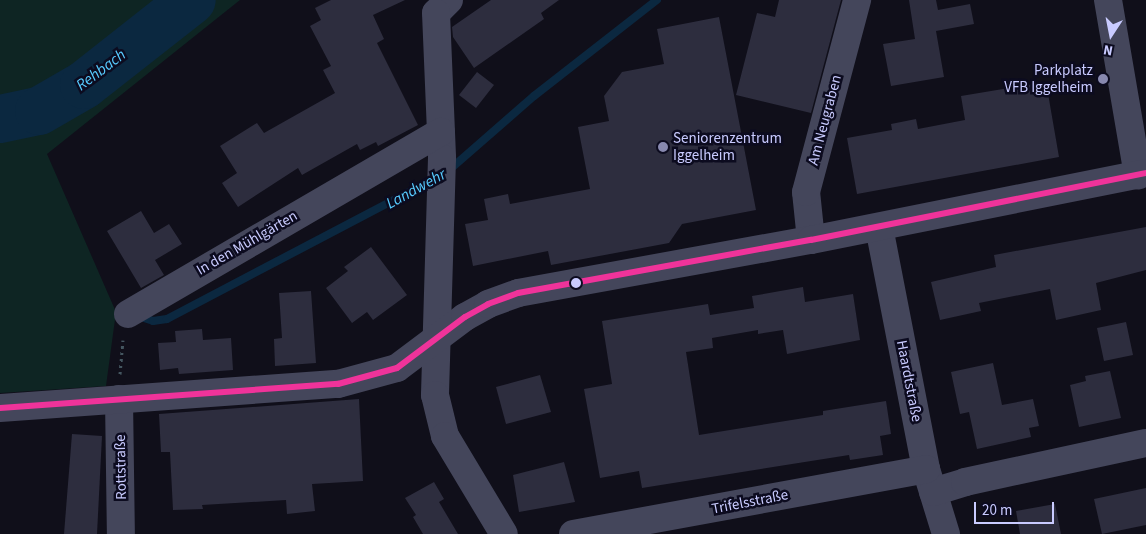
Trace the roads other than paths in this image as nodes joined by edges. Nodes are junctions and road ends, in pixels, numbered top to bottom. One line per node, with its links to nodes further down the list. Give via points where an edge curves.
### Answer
1 (450, 0): 4 (street, via 436,13)
2 (857, 0): 7 (street, Am Neugraben, via 806,192 805,209)
3 (1108, 0): 5 (street)
4 (441, 157): 8 (street, In den Mühlgärten); 9 (street)
5 (1142, 174): 6 (street)
6 (879, 227): 7 (street); 13 (street, Haardtstraße)
7 (811, 240): 9 (street, via 518,293 488,304)
8 (128, 314)
9 (434, 342): 10 (street, via 397,368 338,384); 15 (street, via 438,418 458,461)
10 (119, 399): 11 (street); 14 (street, Rottstraße)
11 (0, 408)
12 (1146, 443): 13 (street, Trifelsstraße, via 966,482)
13 (930, 481): 16 (street, Trifelsstraße); 17 (street, Haardtstraße)
14 (121, 534)
15 (504, 534)
16 (573, 534)
17 (946, 534)

